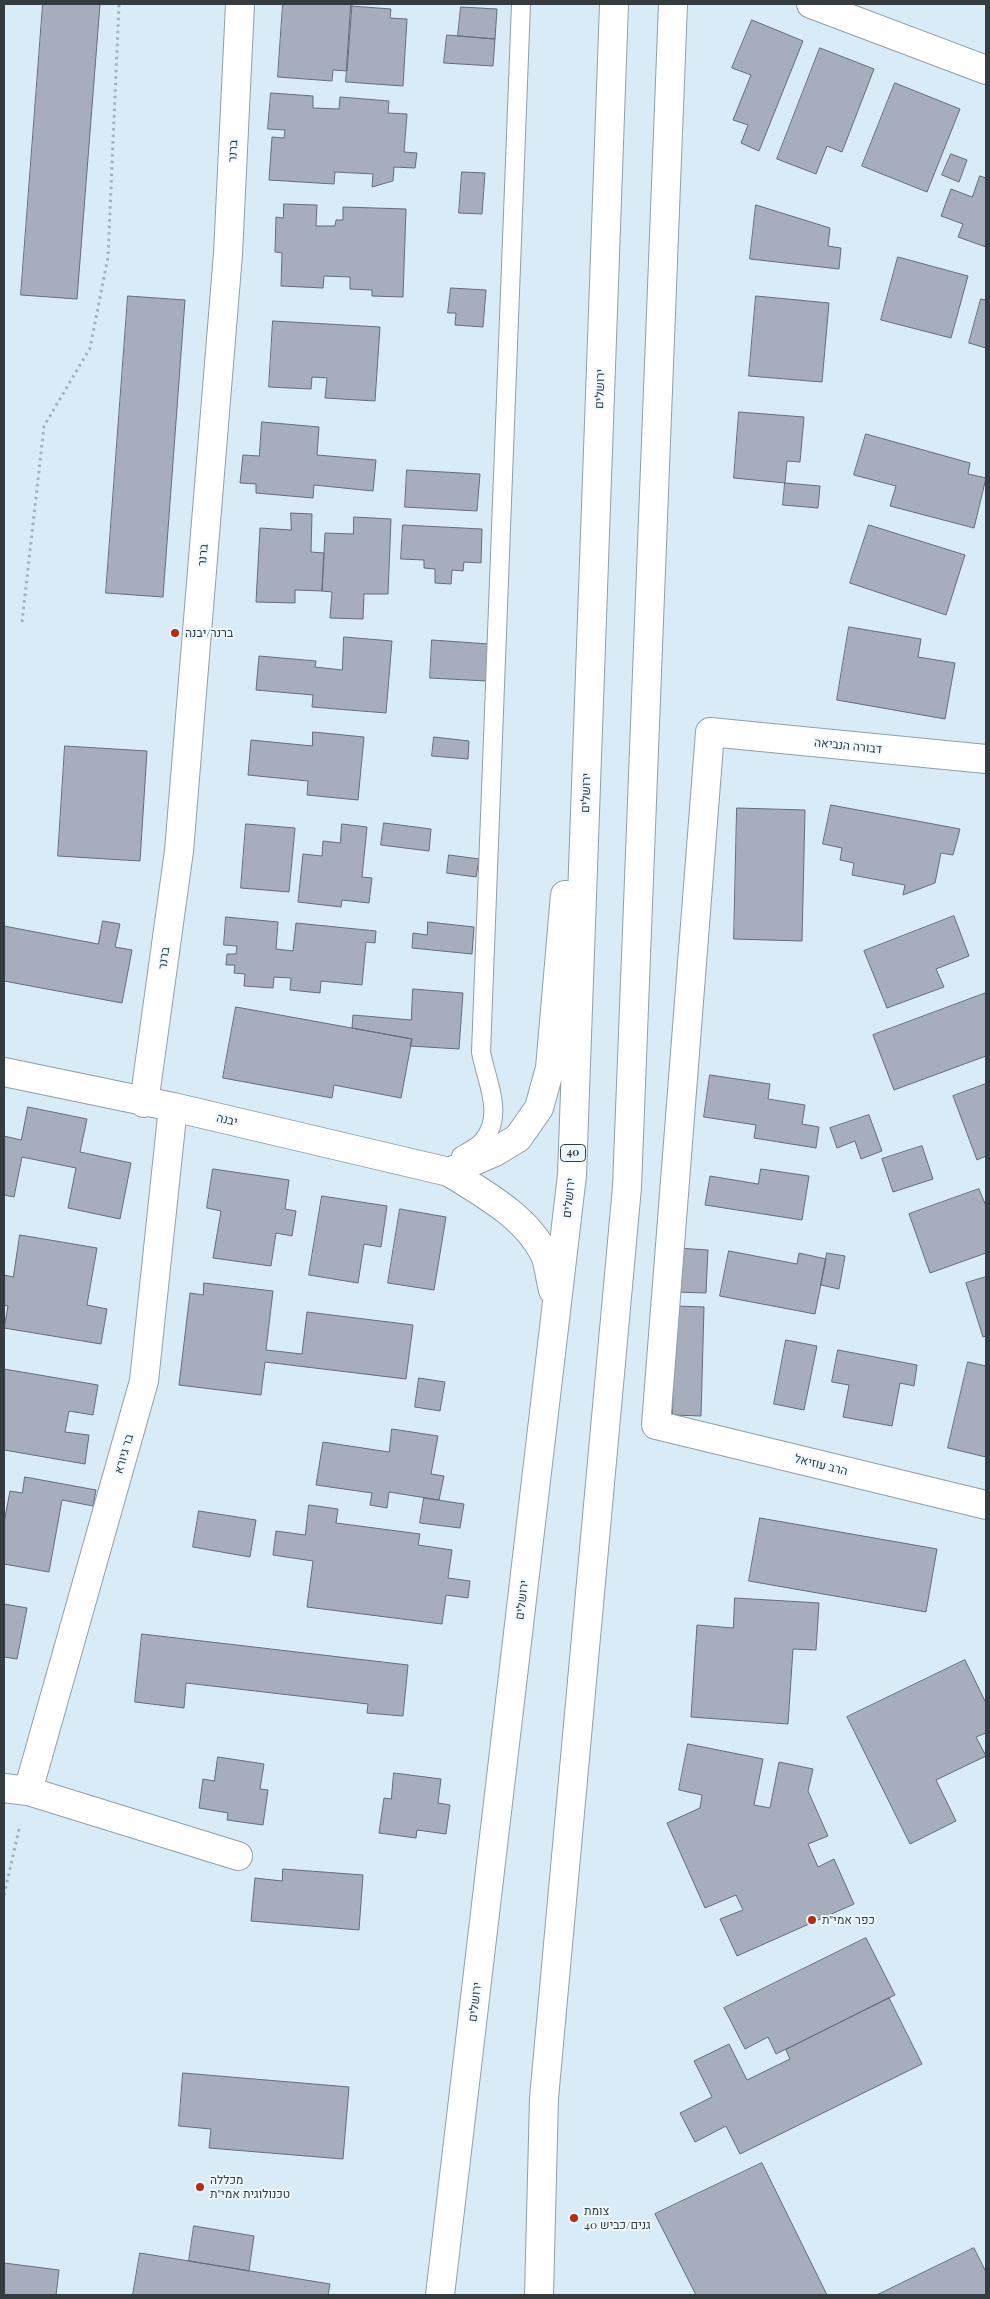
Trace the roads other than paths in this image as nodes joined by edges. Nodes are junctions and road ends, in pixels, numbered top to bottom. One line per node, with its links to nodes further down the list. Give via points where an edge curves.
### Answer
1 (240, 4): 10 (main road, ברנר, via 228,254 179,851)
2 (521, 4): 12 (lane, via 481,1052 494,1099 491,1127 482,1142)
3 (614, 4): 7 (main road, ירושלים / 40)
4 (673, 4): 19 (main road, via 627,1187 544,2098)
5 (810, 4): 6 (main road)
6 (986, 70)
7 (594, 578): 12 (main road, via 550,1068 539,1108 518,1138 495,1152); 13 (main road, ירושלים / 40, via 572,1166)
8 (986, 759): 14 (main road, דבורה הנביאה, via 710,732)
9 (4, 1072): 10 (main road, יבנה)
10 (144, 1103): 11 (main road, יבנה)
11 (173, 1108): 12 (main road, יבנה); 16 (main road, בר גיורא, via 144,1382)
12 (445, 1171): 13 (main road, יבנה, via 522,1223 545,1256)
13 (557, 1307): 18 (main road, ירושלים / 40)
14 (656, 1425): 15 (main road, הרב עוזיאל)
15 (986, 1504)
16 (16, 1789): 17 (main road)
17 (238, 1856)
18 (440, 2295)
19 (539, 2295)

